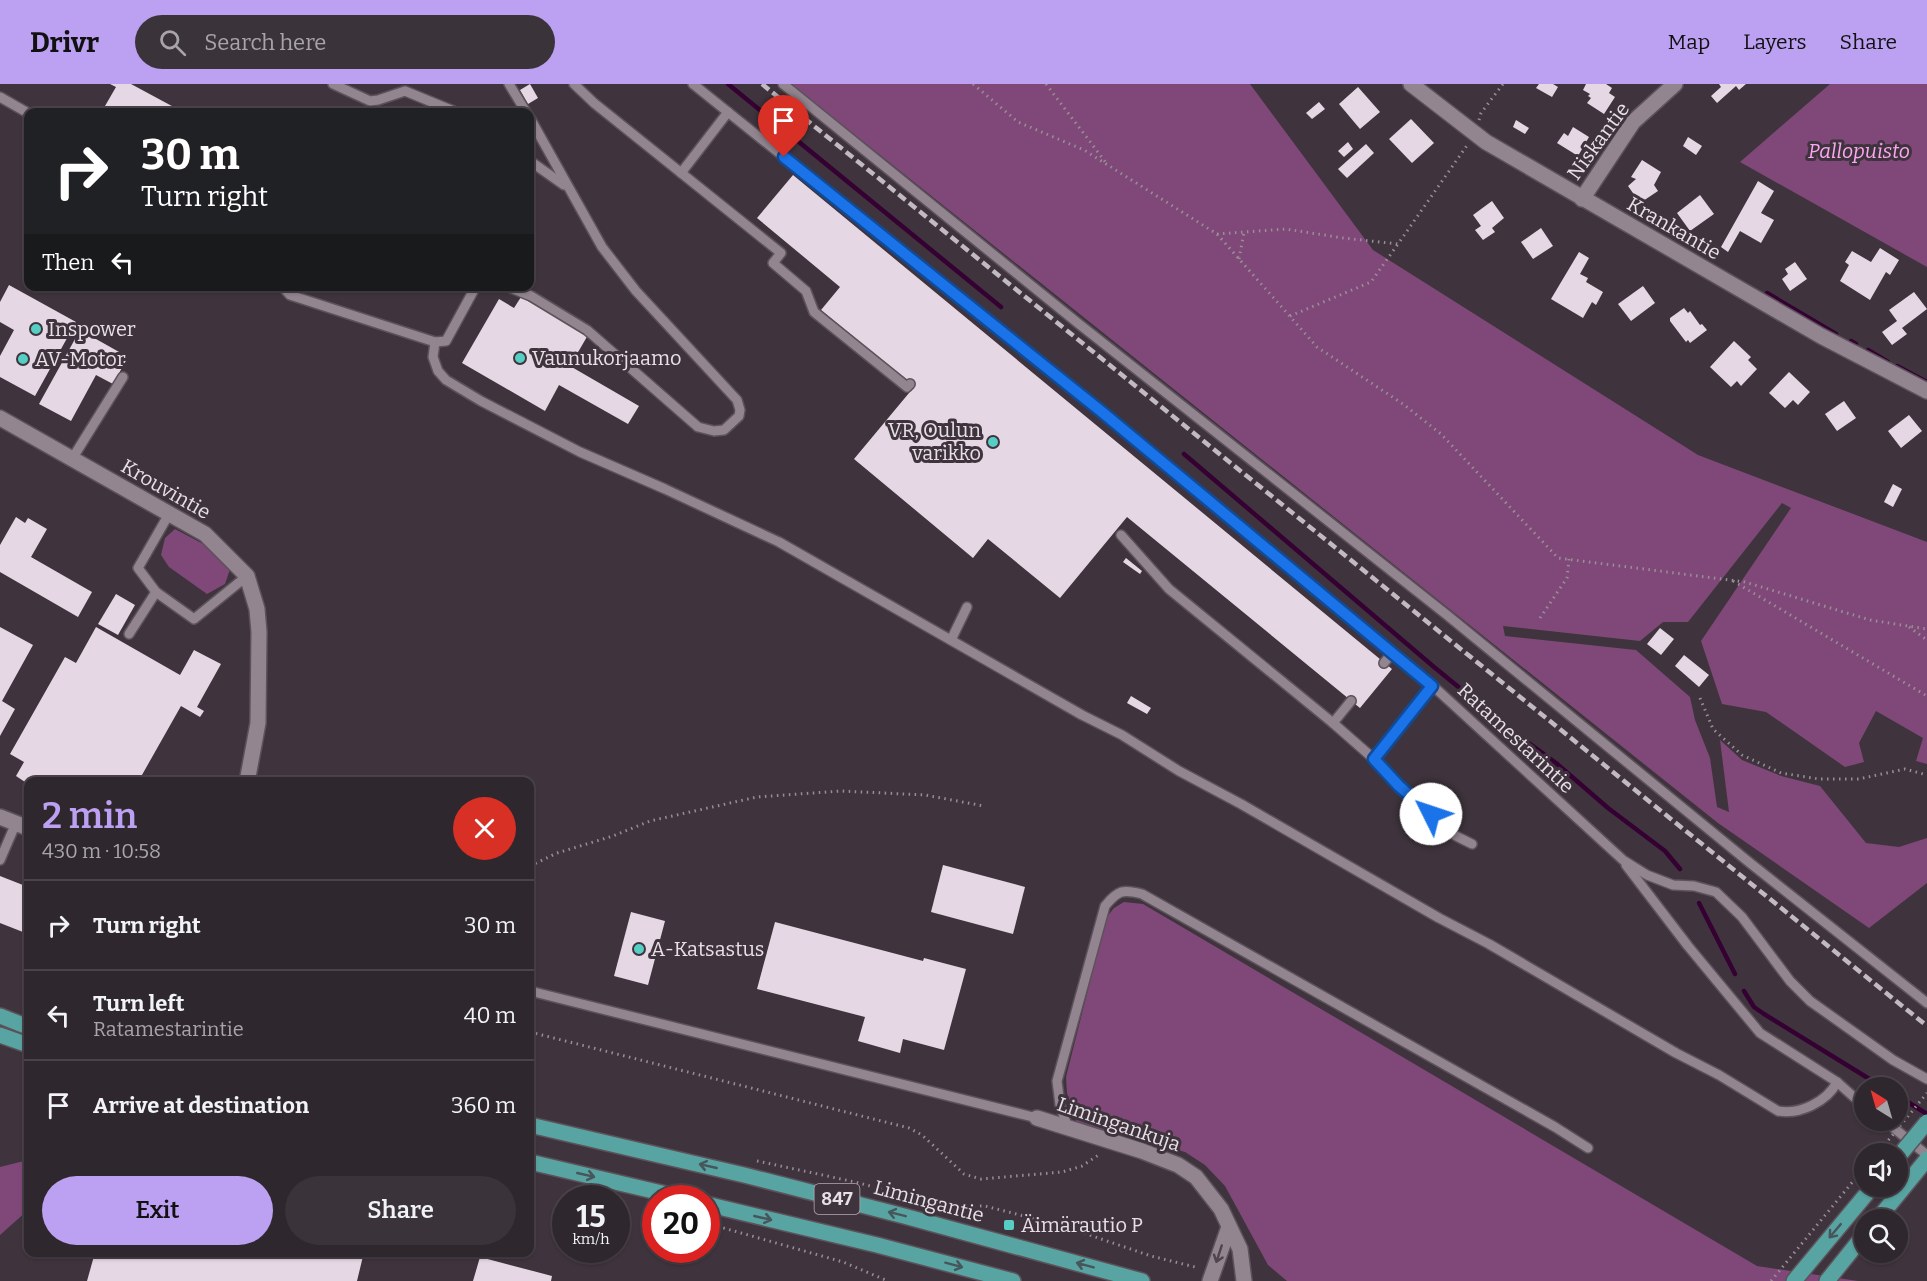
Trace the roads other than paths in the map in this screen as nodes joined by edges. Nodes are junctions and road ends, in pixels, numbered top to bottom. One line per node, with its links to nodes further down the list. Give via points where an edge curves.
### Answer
1 (333, 84): 9 (lane, via 370,101 405,91)
2 (509, 84): 10 (lane)
3 (574, 84): 15 (lane)
4 (693, 84): 12 (lane, Ratamestarintie)
5 (783, 84): 47 (lane)
6 (1411, 84): 17 (street, Krankantie, via 1475,135)
7 (1674, 84): 17 (street, Niskantie, via 1633,122)
8 (0, 97): 11 (lane)
9 (446, 108)
10 (524, 108)
11 (24, 111)
12 (728, 112): 15 (lane); 34 (lane, Ratamestarintie, via 800,175 1102,412)
13 (534, 125): 16 (lane)
14 (534, 164): 16 (lane)
15 (681, 173): 23 (lane, via 781,253 773,263 806,291 814,312 907,387)
16 (567, 187): 20 (lane, via 602,247 636,291 737,400 739,416 724,430 698,427 587,330)
17 (1582, 199): 24 (street, Krankantie, via 1821,336)
18 (286, 291): 21 (lane)
19 (473, 291): 21 (lane, via 446,341)
20 (518, 291)
21 (435, 342): 33 (lane, via 433,357 438,371 481,401 580,453 779,542)
22 (123, 377): 26 (lane)
23 (910, 384)
24 (1927, 391)
25 (0, 418): 26 (street, Krouvintie)
26 (72, 459): 27 (street, Krouvintie)
27 (169, 514): 29 (street, Krouvintie, via 205,534); 30 (lane, via 138,568)
28 (1121, 535): 38 (lane, via 1169,590)
29 (247, 576): 30 (lane, via 194,619); 40 (street, Krouvintie, via 260,632 258,723)
30 (156, 592): 32 (lane)
31 (967, 607): 33 (lane)
32 (129, 634)
33 (951, 640): 53 (lane, via 1778,1111 1800,1111 1828,1095)
34 (1392, 653): 35 (lane); 36 (lane, Ratamestarintie)
35 (1384, 663)
36 (1432, 686): 39 (lane); 45 (lane, Ratamestarintie)
37 (1351, 701): 38 (lane)
38 (1333, 723): 39 (lane)
39 (1374, 759): 43 (lane, via 1456,836)
40 (248, 777)
41 (0, 817): 42 (street)
42 (22, 826): 44 (lane)
43 (1472, 844)
44 (0, 860)
45 (1623, 860): 52 (lane, Ratamestarintie, via 1672,885 1716,892 1742,916 1790,981 1810,1001); 53 (lane, via 1760,1033)
46 (534, 992): 55 (lane)
47 (1927, 1003)
48 (0, 1016): 49 (main road)
49 (24, 1025)
50 (0, 1035): 51 (main road)
51 (24, 1044)
52 (1927, 1079)
53 (1837, 1082): 54 (lane)
54 (1854, 1097)
55 (1037, 1118): 58 (street, Limingankuja)
56 (1927, 1122): 60 (main road, bridge)
57 (534, 1126): 73 (main road, Limingantie / 847, one-way to 57, via 744,1175)
58 (1068, 1128): 61 (lane, via 1057,1081 1105,906 1114,895 1127,890 1153,900); 69 (street, Limingankuja, via 1178,1165 1196,1177 1221,1209)
59 (1898, 1131): 62 (lane)
60 (1908, 1145)
61 (1588, 1148)
62 (1927, 1155)
63 (1927, 1159): 68 (main road)
64 (534, 1163): 65 (main road, one-way to 65)
65 (642, 1188)
66 (1864, 1197): 75 (main road, one-way to 75)
67 (720, 1207): 72 (main road, 847, one-way to 72)
68 (1886, 1209)
69 (1229, 1227): 71 (street, one-way to 71); 74 (street, Limingankuja, via 1240,1249)
70 (1854, 1247): 76 (main road)
71 (1212, 1276)
72 (1012, 1281)
73 (1142, 1281)
74 (1244, 1281)
75 (1794, 1281)
76 (1827, 1281)

